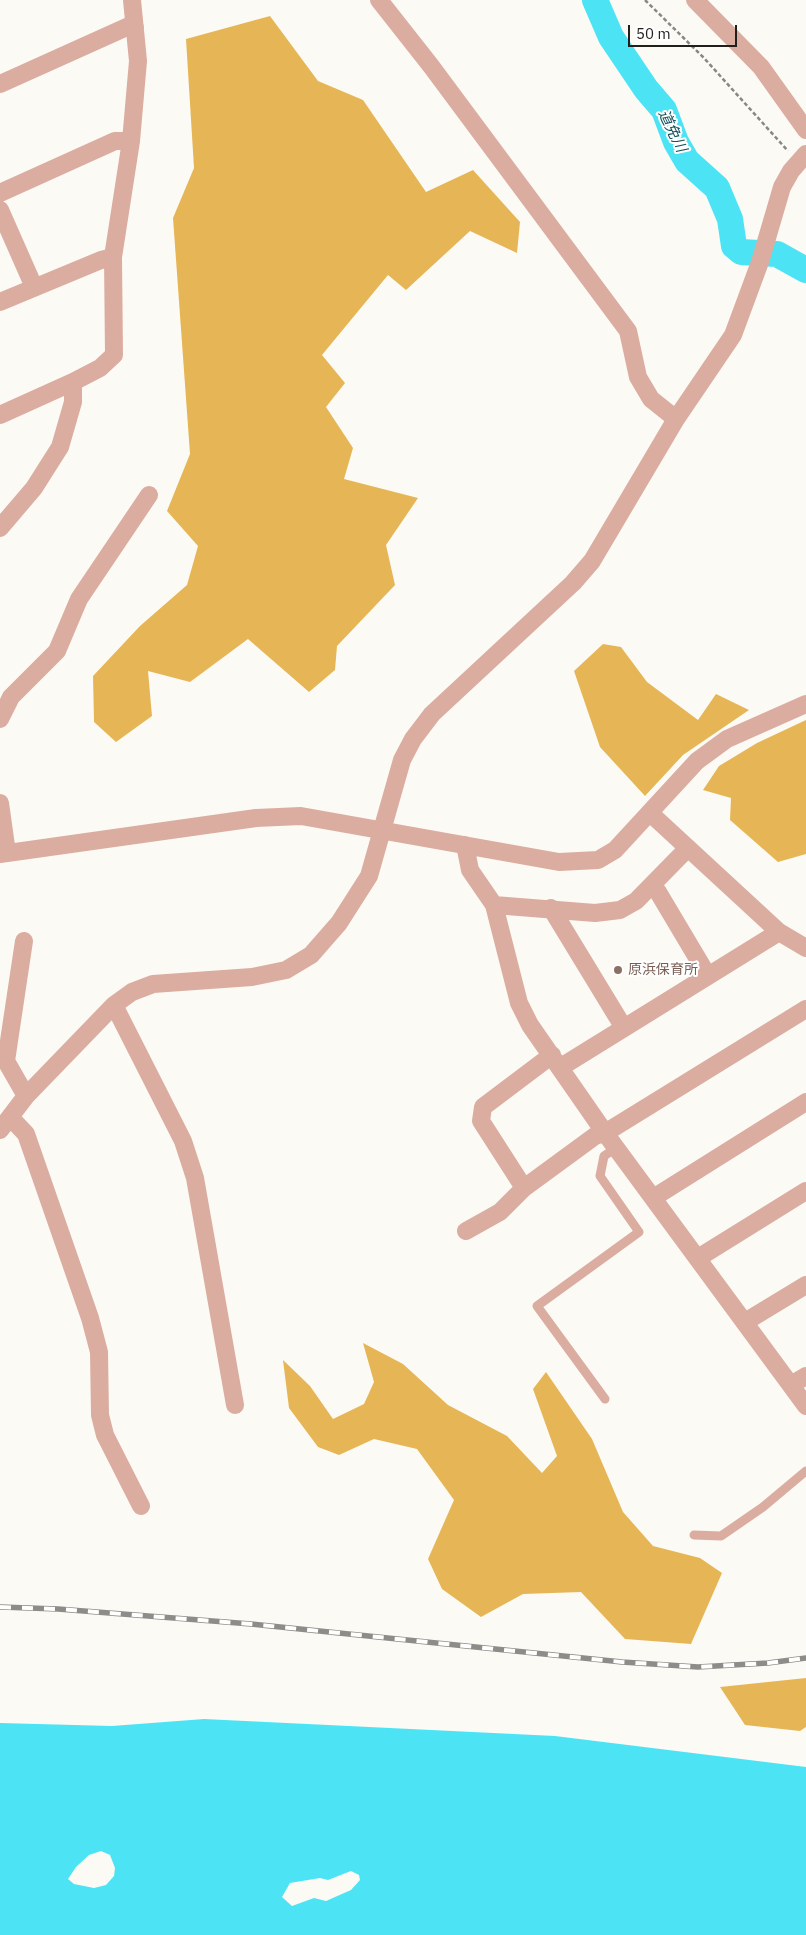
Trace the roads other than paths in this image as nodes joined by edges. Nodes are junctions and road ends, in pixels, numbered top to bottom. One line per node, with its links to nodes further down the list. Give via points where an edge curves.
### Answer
1 (132, 0): 4 (street)
2 (379, 0): 16 (street, via 628,331 638,377 651,399)
3 (695, 0): 6 (street, via 761,67)
4 (135, 26): 5 (street); 7 (street, via 138,61)
5 (0, 84)
6 (806, 130)
7 (131, 140): 9 (street, via 115,141); 11 (street)
8 (802, 159): 16 (street, via 782,187 760,262 733,335)
9 (0, 193)
10 (0, 210): 12 (street)
11 (113, 257): 12 (street); 14 (street, via 114,355 100,368)
12 (34, 287): 13 (street)
13 (0, 302)
14 (73, 382): 15 (street); 18 (street, via 73,402 60,448 34,488)
15 (0, 414)
16 (676, 419): 23 (street, via 592,560 573,583 432,714 413,739 402,760)
17 (149, 495): 20 (street, via 79,599 57,651 11,697)
18 (0, 528)
19 (806, 704): 22 (street, via 727,739 697,761)
20 (0, 719)
21 (0, 803): 26 (street)
22 (650, 813): 24 (street, via 615,850 598,860 559,862); 25 (street)
23 (384, 830): 24 (street); 26 (street, via 301,816 256,818); 34 (street, via 369,876 339,923 311,955 286,970 252,977 153,984 132,992)
24 (465, 845): 28 (street, via 470,870)
25 (688, 848): 27 (street); 30 (street)
26 (4, 854)
27 (651, 886): 29 (street, via 636,901 620,910 595,912); 33 (street, via 658,892)
28 (494, 906): 29 (street); 37 (street, via 518,1003)
29 (551, 908): 36 (street)
30 (779, 932): 32 (street); 33 (street)
31 (24, 941): 38 (street, via 6,1062)
32 (806, 948)
33 (708, 976): 36 (street)
34 (114, 1005): 38 (street); 52 (street, via 183,1141 195,1178)
35 (806, 1009): 41 (street)
36 (624, 1028): 37 (street)
37 (556, 1061): 41 (street); 43 (street, via 483,1106 481,1120)
38 (26, 1096): 40 (street)
39 (806, 1102): 45 (street)
40 (5, 1124): 55 (street, via 26,1134 99,1352 100,1415 105,1435)
41 (605, 1133): 42 (street); 43 (street, via 595,1136)
42 (616, 1148): 45 (street); 51 (lane, via 604,1156 600,1176 639,1232 537,1306)
43 (524, 1188): 46 (street, via 500,1212)
44 (806, 1191): 47 (street)
45 (652, 1198): 47 (street)
46 (466, 1231)
47 (698, 1258): 49 (street)
48 (806, 1285): 49 (street)
49 (745, 1322): 50 (street)
50 (799, 1380): 53 (street)
51 (605, 1399)
52 (235, 1405)
53 (806, 1406)
54 (806, 1471): 56 (lane, via 721,1536)
55 (141, 1506)
56 (694, 1535)

